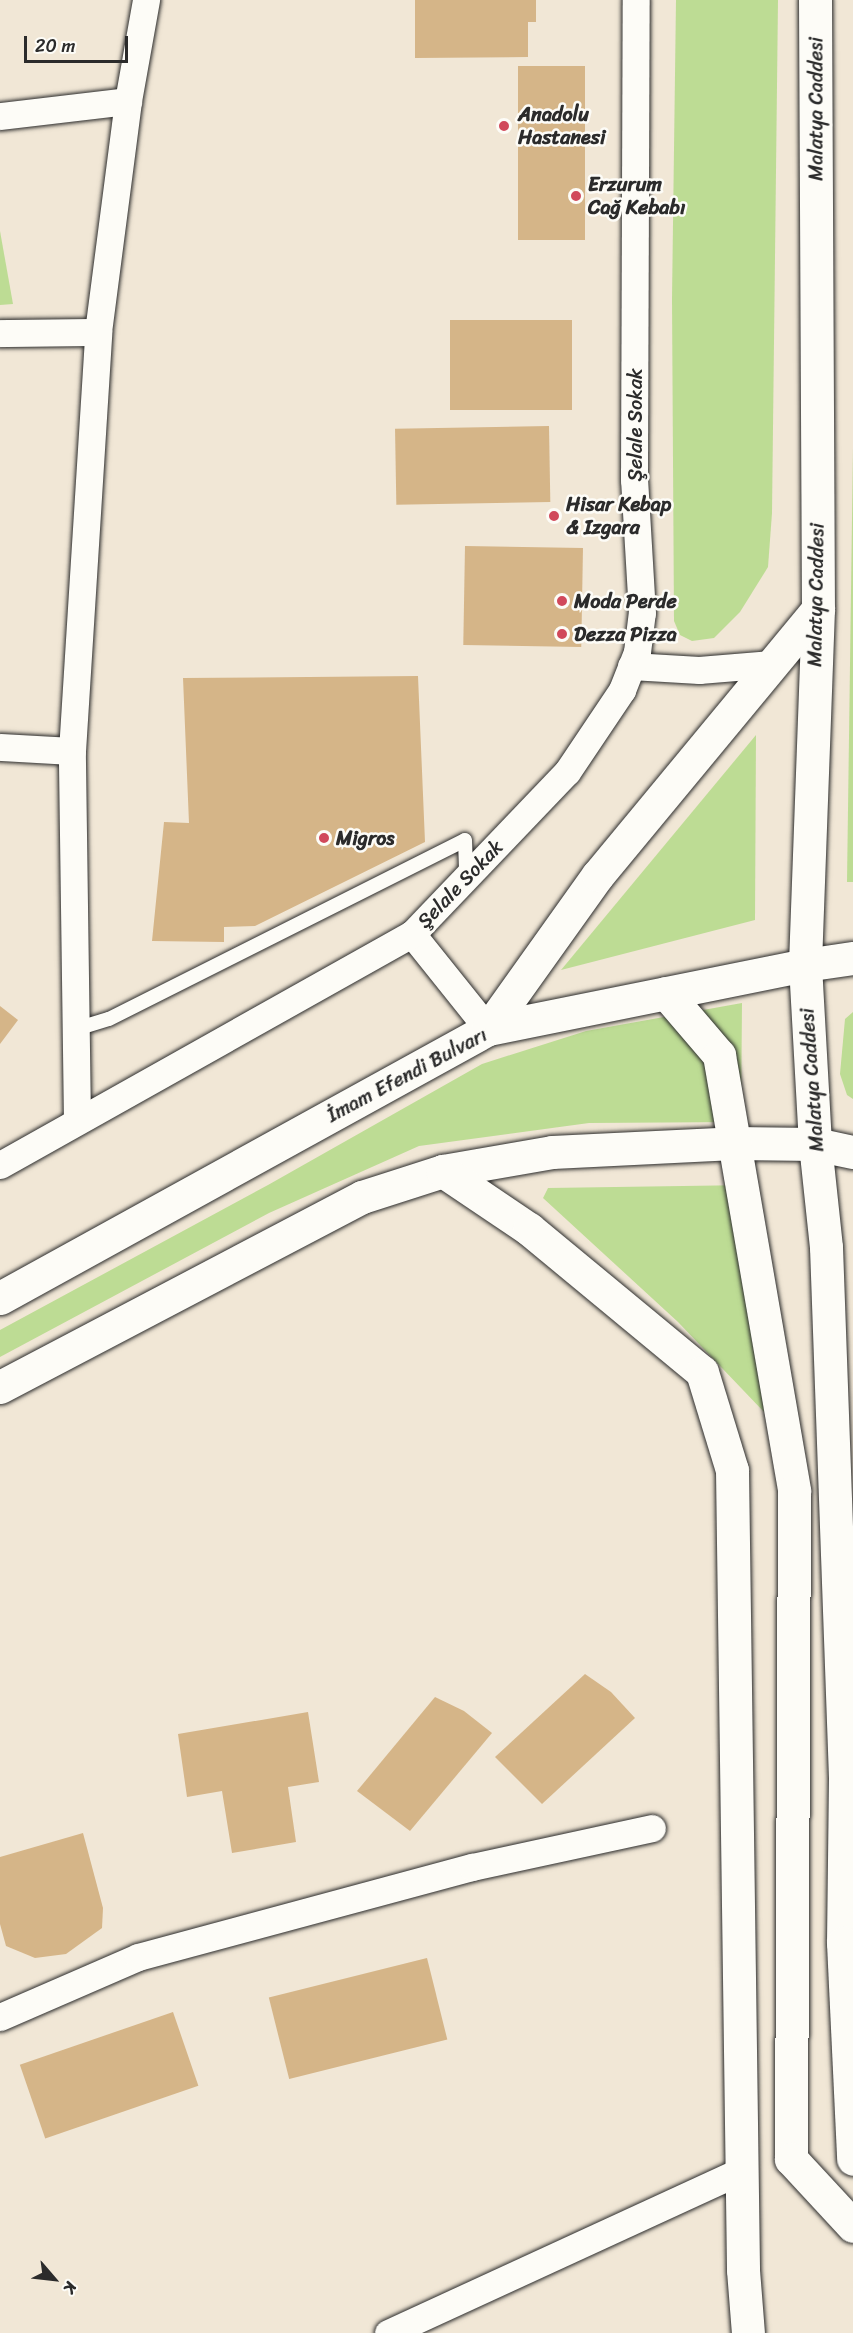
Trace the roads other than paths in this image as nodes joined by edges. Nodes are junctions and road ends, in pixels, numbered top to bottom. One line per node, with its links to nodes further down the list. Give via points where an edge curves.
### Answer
1 (146, 0): 4 (street)
2 (636, 0): 10 (street, Şelale Sokak, via 634,480 642,613)
3 (815, 0): 8 (main road, Malatya Caddesi)
4 (128, 101): 5 (street); 6 (street)
5 (0, 116)
6 (98, 332): 7 (street); 12 (street)
7 (0, 333)
8 (818, 609): 9 (main road); 16 (main road, Malatya Caddesi)
9 (772, 664): 10 (street, via 699,670); 19 (main road, via 598,875)
10 (631, 666): 13 (street, Şelale Sokak, via 622,690 567,772)
11 (0, 747): 12 (street)
12 (72, 751): 18 (street)
13 (466, 877): 14 (street, Şelale Sokak); 18 (lane, via 465,840 109,1019)
14 (412, 934): 19 (street, Şelale Sokak); 20 (street)
15 (853, 958): 16 (main road, İmam Efendi Bulvarı)
16 (805, 964): 17 (main road, İmam Efendi Bulvarı); 22 (main road, Malatya Caddesi)
17 (666, 993): 19 (main road, İmam Efendi Bulvarı); 21 (main road, via 719,1055)
18 (76, 1029): 20 (street)
19 (488, 1029): 26 (main road, İmam Efendi Bulvarı)
20 (77, 1121): 24 (street)
21 (734, 1143): 22 (main road); 25 (main road, via 552,1152); 32 (main road, via 794,1491 791,2159)
22 (815, 1144): 23 (main road); 30 (main road, Malatya Caddesi, via 826,1247 845,1778 843,1943)
23 (853, 1152)
24 (0, 1165)
25 (443, 1171): 27 (main road, via 362,1197); 31 (main road, via 529,1229 702,1372 732,1470)
26 (0, 1298)
27 (0, 1387)
28 (652, 1828): 29 (street, via 472,1867 138,1957)
29 (0, 2017)
30 (853, 2159)
31 (742, 2170): 33 (street); 34 (main road)
32 (853, 2226)
33 (388, 2333)
34 (748, 2333)

